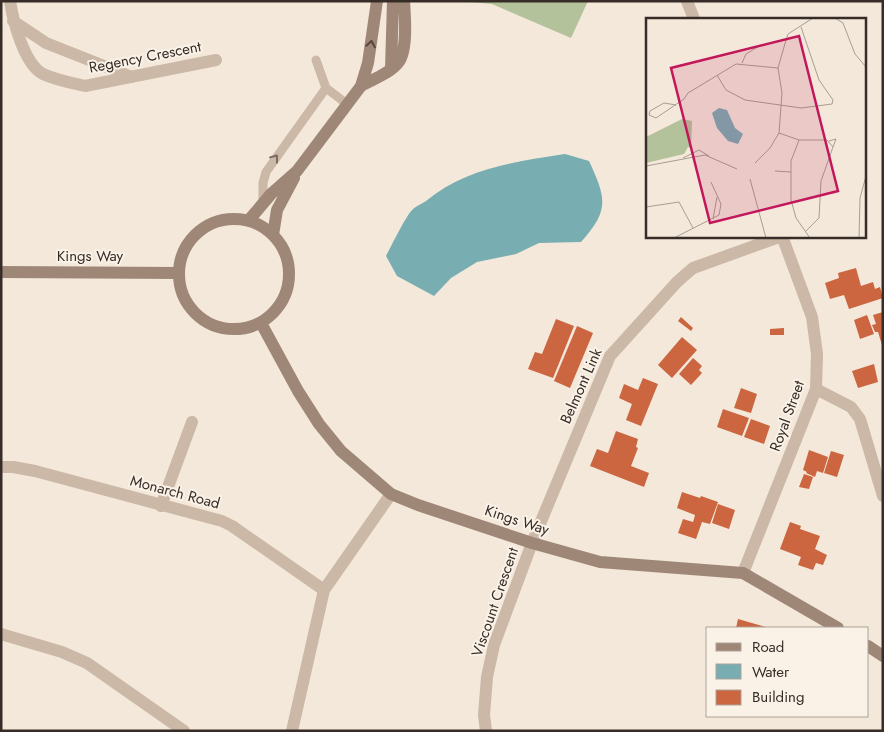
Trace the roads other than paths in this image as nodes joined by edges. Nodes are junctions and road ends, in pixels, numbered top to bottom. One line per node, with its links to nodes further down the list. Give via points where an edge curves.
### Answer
1 (10, 1): 7 (street, Regency Crescent)
2 (377, 1): 12 (street, one-way to 2, via 368,63)
3 (393, 1): 10 (street)
4 (404, 1): 10 (street, via 405,40 400,61)
5 (687, 1): 6 (street)
6 (694, 18)
7 (13, 21): 11 (street, via 46,44); 11 (street, Regency Crescent, via 30,61 42,73 85,86)
8 (216, 60): 11 (street, Regency Crescent)
9 (316, 60): 13 (lane)
10 (391, 69): 12 (street)
11 (133, 77)
12 (361, 86): 14 (street)
13 (326, 88): 14 (lane); 16 (lane, one-way to 13, via 263,183 270,164)
14 (347, 104): 15 (street)
15 (297, 171): 16 (street); 18 (street, via 277,210)
16 (263, 204): 17 (street)
17 (249, 220): 18 (street); 22 (street, via 224,219 201,229 189,241)
18 (273, 235): 23 (street, via 287,257 290,276 286,294 276,311)
19 (776, 238): 30 (street, Belmont Link, via 694,268 677,282 610,356)
20 (783, 238): 24 (street, Royal Street, via 812,317 818,354)
21 (1, 272): 22 (street, Kings Way)
22 (178, 273): 23 (street, via 181,292 191,309 205,322 223,329 242,329)
23 (261, 323): 27 (street, Kings Way, via 319,424 340,451)
24 (816, 389): 28 (street, via 851,407 860,419); 31 (street, Royal Street)
25 (192, 422): 29 (street)
26 (1, 467): 29 (street, Monarch Road, via 35,471)
27 (391, 494): 30 (street, Kings Way); 32 (street)
28 (883, 496)
29 (161, 506): 32 (street, Monarch Road, via 232,526)
30 (532, 543): 31 (street, Kings Way, via 600,562); 39 (street, Viscount Crescent, via 494,645 484,715)
31 (743, 573): 33 (street, Kings Way)
32 (324, 590): 38 (street)
33 (836, 627)
34 (1, 634): 37 (street, via 75,657)
35 (869, 647): 36 (street)
36 (883, 656)
37 (184, 731)
38 (292, 731)
39 (486, 731)

